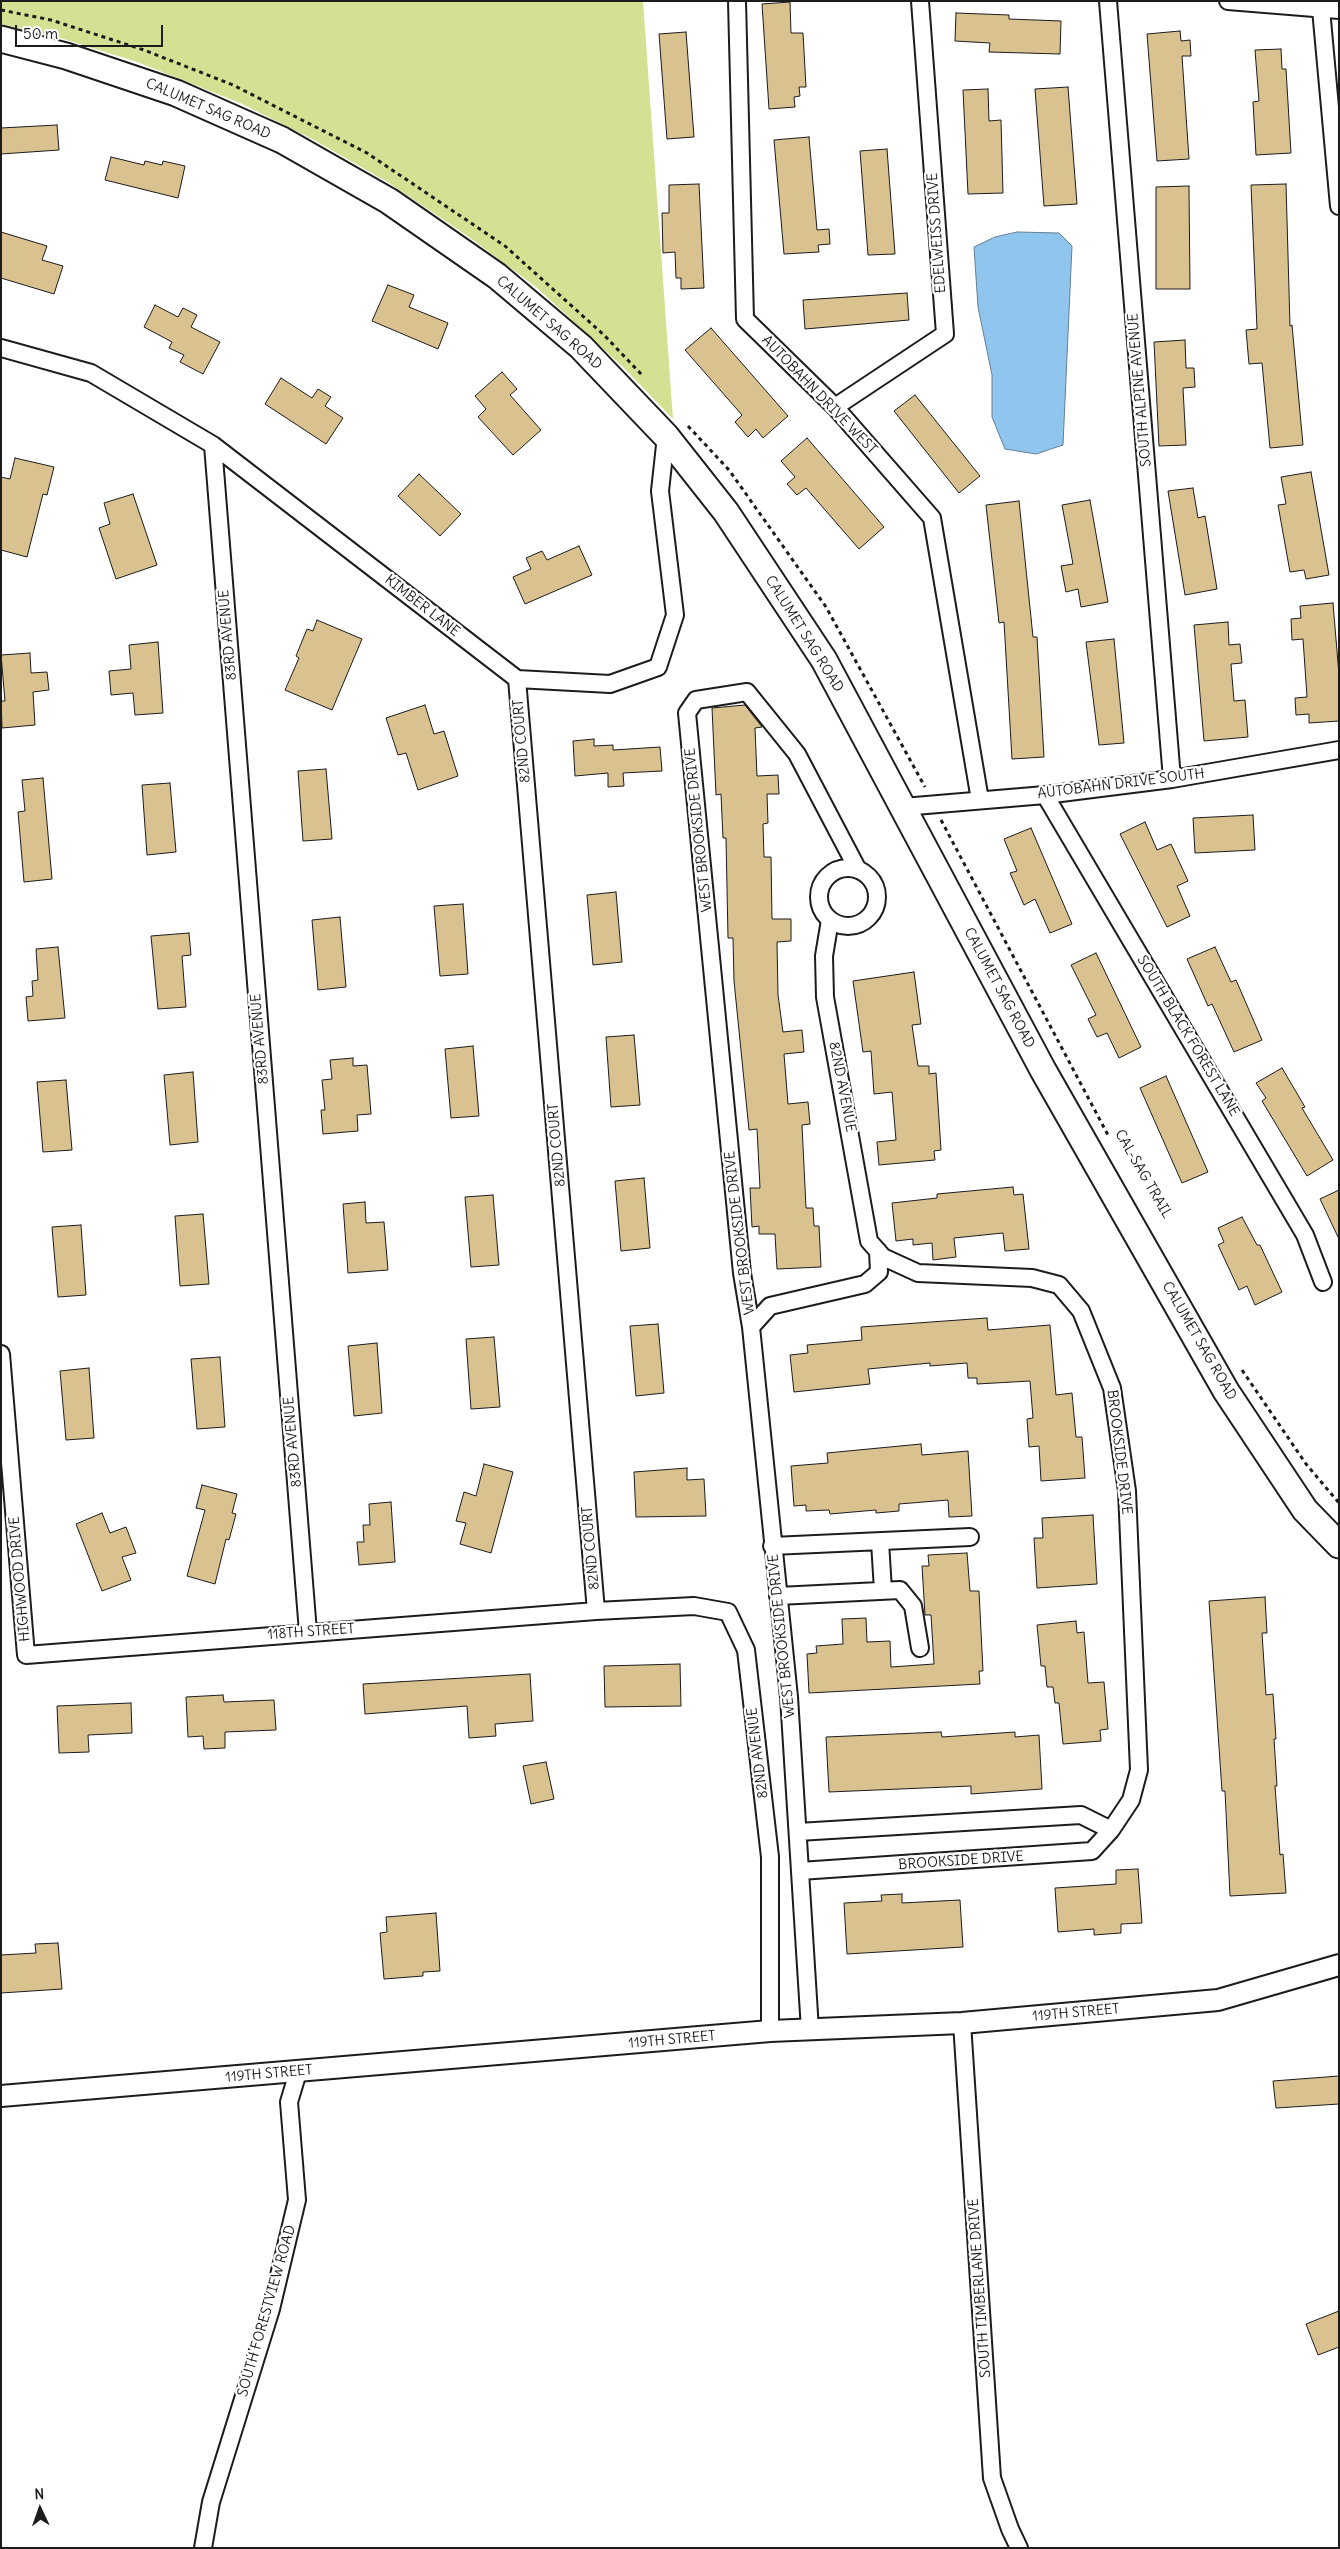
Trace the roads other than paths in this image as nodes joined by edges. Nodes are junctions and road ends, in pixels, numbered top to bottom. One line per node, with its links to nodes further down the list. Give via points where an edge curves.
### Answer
1 (736, 1): 10 (street, AUTOBAHN DRIVE WEST, via 745,320)
2 (920, 1): 10 (street, EDELWEISS DRIVE, via 945,334)
3 (1108, 1): 15 (street, SOUTH ALPINE AVENUE)
4 (1228, 1): 5 (street)
5 (1321, 9): 6 (street); 8 (street)
6 (1339, 10)
7 (1, 39): 11 (main road, CALUMET SAG ROAD, via 66,56 176,93 282,140 389,201 497,276 581,347)
8 (1339, 206)
9 (1, 348): 12 (street, KIMBER LANE, via 91,373)
10 (835, 407): 17 (street, AUTOBAHN DRIVE WEST, via 932,518)
11 (666, 436): 13 (street, via 660,491 675,615 658,667 610,684); 18 (main road, CALUMET SAG ROAD, via 726,512 824,660)
12 (213, 445): 13 (street, KIMBER LANE); 32 (street, 83RD AVENUE)
13 (517, 678): 31 (street, 82ND COURT)
14 (1339, 750): 15 (street, AUTOBAHN DRIVE SOUTH)
15 (1172, 779): 16 (street, AUTOBAHN DRIVE SOUTH)
16 (1045, 795): 17 (street, AUTOBAHN DRIVE SOUTH); 22 (street, SOUTH BLACK FOREST LANE, via 1305,1235)
17 (980, 800): 18 (street, AUTOBAHN DRIVE SOUTH)
18 (902, 807): 27 (main road, CALUMET SAG ROAD, via 1043,1070 1226,1391 1305,1510)
19 (858, 870): 20 (street, via 834,871 819,889 819,904); 20 (street, via 874,884 876,906 864,922 851,926); 23 (street, WEST BROOKSIDE DRIVE, via 797,754 746,692 696,700 687,713 742,1273)
20 (830, 920): 21 (street, 82ND AVENUE, via 824,956 825,997 869,1241)
21 (878, 1251): 23 (street, via 879,1272 865,1284 770,1306); 35 (street, BROOKSIDE DRIVE, via 883,1257 918,1273 1032,1278 1059,1286 1081,1312 1112,1388 1126,1491 1139,1770 1131,1800)
22 (1323, 1282)
23 (751, 1327): 28 (street, WEST BROOKSIDE DRIVE)
24 (1, 1354): 34 (street, HIGHWOOD DRIVE)
25 (970, 1537): 26 (street)
26 (880, 1542): 28 (street); 29 (street)
27 (1339, 1545)
28 (772, 1546): 30 (street, WEST BROOKSIDE DRIVE)
29 (883, 1590): 30 (street); 33 (street, via 900,1590 912,1606)
30 (778, 1596): 36 (street, WEST BROOKSIDE DRIVE)
31 (596, 1611): 32 (street, 118TH STREET); 41 (street, 82ND AVENUE, via 694,1606 728,1612 746,1650 770,1857)
32 (308, 1632): 34 (street, 118TH STREET)
33 (920, 1648)
34 (26, 1655)
35 (1112, 1830): 36 (street, via 1080,1815); 37 (street, BROOKSIDE DRIVE, via 1092,1851)
36 (798, 1832): 37 (street, WEST BROOKSIDE DRIVE)
37 (800, 1871): 40 (street, WEST BROOKSIDE DRIVE)
38 (1339, 1965): 39 (street, 119TH STREET, via 1218,2000)
39 (962, 2023): 40 (street, 119TH STREET); 45 (street, SOUTH TIMBERLANE DRIVE, via 992,2478)
40 (810, 2030): 41 (street, 119TH STREET)
41 (770, 2031): 42 (street, 119TH STREET)
42 (298, 2072): 43 (street, 119TH STREET); 44 (street, SOUTH FORESTVIEW ROAD, via 289,2102 297,2200 271,2309 211,2502)
43 (1, 2096)
44 (203, 2548)
45 (1019, 2548)

